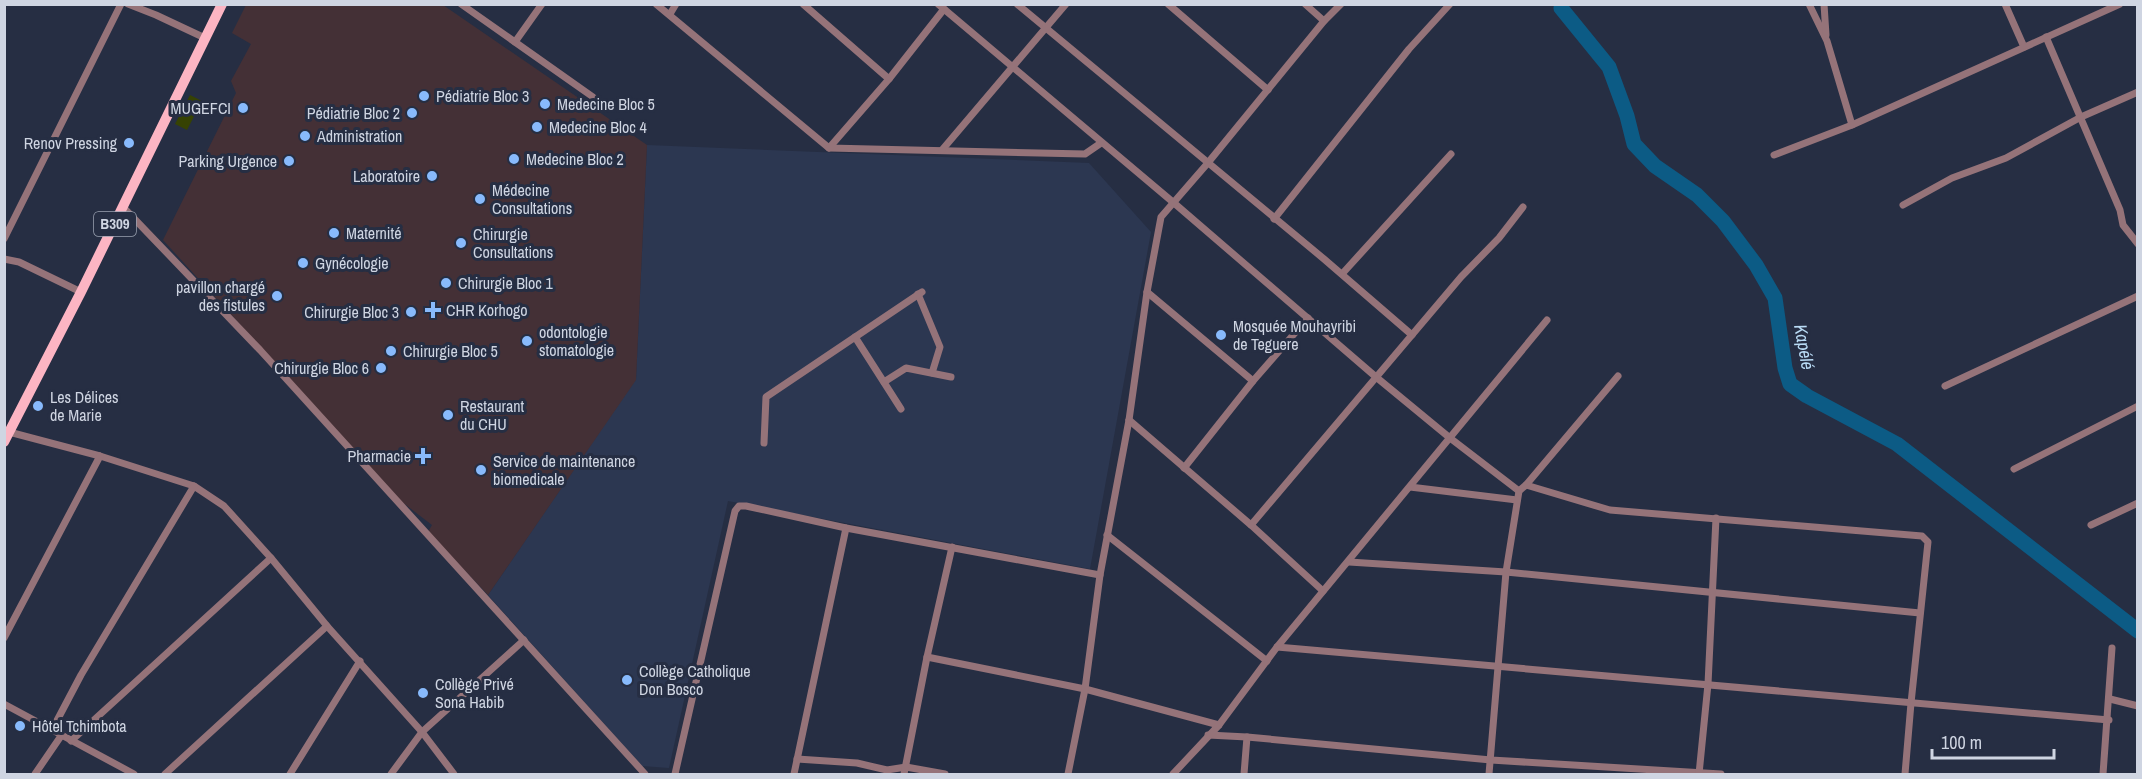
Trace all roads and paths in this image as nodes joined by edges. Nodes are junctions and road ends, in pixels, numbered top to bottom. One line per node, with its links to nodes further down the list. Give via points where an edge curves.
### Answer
1 (121, 4): 47 (street)
2 (128, 4): 25 (street)
3 (222, 4): 25 (main road, B309)
4 (461, 4): 27 (street)
5 (542, 4): 27 (street)
6 (656, 4): 21 (street)
7 (676, 4): 21 (street)
8 (803, 4): 30 (street)
9 (1017, 4): 23 (street)
10 (1066, 4): 23 (street)
11 (1167, 4): 31 (street)
12 (1305, 4): 22 (street)
13 (1341, 4): 22 (street)
14 (1450, 4): 46 (street, via 1409,49)
15 (1809, 4): 26 (street)
16 (1824, 4): 26 (street)
17 (2005, 4): 28 (street)
18 (2120, 4): 20 (street)
19 (941, 7): 29 (street); 30 (street)
20 (2104, 7): 24 (street)
21 (670, 14): 37 (street)
22 (1324, 21): 31 (street)
23 (1045, 29): 29 (street); 41 (street)
24 (2046, 37): 28 (street); 34 (street)
25 (205, 39): 44 (main road, B309)
26 (1827, 41): 35 (street)
27 (515, 42): 33 (street)
28 (2024, 47): 35 (street)
29 (1012, 66): 36 (street); 38 (street)
30 (889, 79): 37 (street)
31 (1268, 90): 41 (street)
32 (2138, 93): 34 (street)
33 (593, 97)
34 (2081, 117): 43 (street, via 2006,158 1952,178); 48 (street, via 2123,225)
35 (1852, 125): 40 (street)
36 (1101, 143): 38 (street, via 1085,154); 42 (street)
37 (829, 148): 38 (street)
38 (942, 150)
39 (1451, 154): 50 (street)
40 (1774, 155)
41 (1207, 164): 42 (street); 46 (street)
42 (1174, 203): 52 (street, via 1161,217); 54 (street)
43 (1903, 206)
44 (123, 207): 51 (main road, B309); 95 (street, via 260,350)
45 (1523, 207): 56 (street)
46 (1274, 219): 50 (street)
47 (4, 238)
48 (2138, 244)
49 (4, 258): 51 (street)
50 (1342, 274): 56 (street)
51 (81, 292): 68 (main road, B309)
52 (1147, 292): 62 (street); 67 (street)
53 (2138, 296): 64 (street)
54 (1308, 318): 59 (street); 62 (street)
55 (1547, 320): 69 (street)
56 (1412, 335): 59 (street)
57 (855, 337): 58 (street, via 920,293 940,347); 63 (street); 70 (street, via 766,397)
58 (932, 373): 61 (street); 63 (street, via 906,368)
59 (1376, 376): 69 (street); 81 (street)
60 (1618, 376): 74 (street)
61 (951, 377)
62 (1253, 381): 72 (street)
63 (884, 382): 66 (street)
64 (1945, 386)
65 (2138, 406): 73 (street)
66 (901, 409)
67 (1129, 420): 72 (street); 84 (street)
68 (7, 437): 71 (street)
69 (1450, 438): 76 (street); 77 (street)
70 (764, 443)
71 (100, 456): 75 (street); 94 (street)
72 (1184, 468): 81 (street)
73 (2014, 469)
74 (1527, 485): 77 (street); 80 (street, via 1610,510)
75 (194, 486): 86 (street, via 224,506); 110 (street)
76 (1410, 487): 78 (street); 87 (street)
77 (1519, 491): 78 (street)
78 (1518, 500): 88 (street)
79 (2138, 503): 82 (street)
80 (1716, 518): 91 (street); 92 (street, via 1922,536 1928,542)
81 (1251, 525): 90 (street)
82 (2091, 525)
83 (846, 528): 85 (street); 116 (street); 127 (street, via 746,506 737,508)
84 (1107, 535): 89 (street); 100 (street)
85 (952, 548): 89 (street); 98 (street)
86 (271, 558): 93 (street); 115 (street)
87 (1349, 562): 88 (street); 90 (street)
88 (1506, 572): 91 (street); 101 (street)
89 (1100, 575): 103 (street)
90 (1323, 591): 96 (street)
91 (1713, 592): 92 (street); 102 (street)
92 (1920, 613): 105 (street)
93 (327, 626): 99 (street); 122 (street)
94 (4, 638)
95 (524, 640): 111 (street); 126 (street)
96 (1277, 647): 100 (street); 101 (street)
97 (2112, 648): 104 (street)
98 (927, 657): 103 (street); 118 (street)
99 (360, 661): 111 (street); 123 (street)
100 (1267, 661): 109 (street)
101 (1498, 666): 102 (street); 117 (street)
102 (1708, 684): 105 (street); 119 (street)
103 (1085, 689): 109 (street); 130 (street)
104 (2110, 699): 107 (street); 108 (street)
105 (1911, 702): 108 (street); 135 (street)
106 (4, 704): 110 (street)
107 (2138, 705)
108 (2109, 720): 136 (street)
109 (1219, 726): 112 (street)
110 (52, 730): 113 (street)
111 (422, 732): 124 (street); 125 (street)
112 (1208, 735): 114 (street); 131 (street)
113 (61, 736): 115 (street); 120 (street)
114 (1247, 737): 117 (street); 132 (street)
115 (71, 741): 121 (street)
116 (797, 759): 118 (street); 128 (street)
117 (1491, 760): 119 (street); 133 (street)
118 (905, 771): 129 (street)
119 (1699, 773): 134 (street)
120 (35, 774)
121 (134, 774)
122 (165, 774)
123 (290, 774)
124 (391, 774)
125 (454, 774)
126 (645, 774)
127 (675, 774)
128 (794, 774)
129 (945, 774)
130 (1068, 774)
131 (1173, 774)
132 (1244, 774)
133 (1489, 774)
134 (1721, 774)
135 (1905, 774)
136 (2103, 774)

